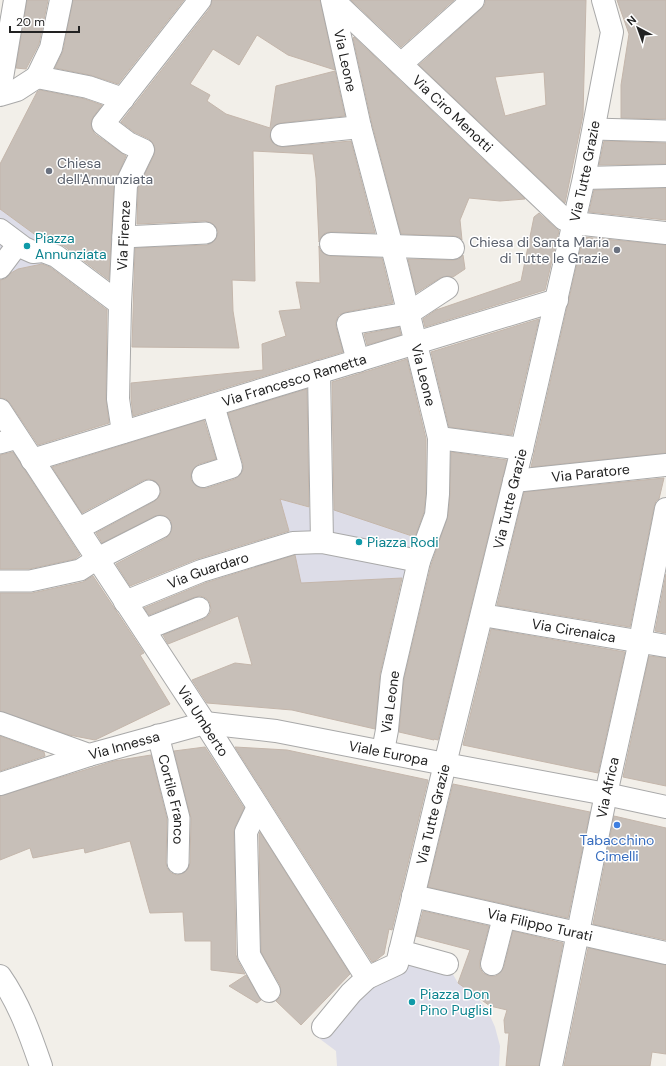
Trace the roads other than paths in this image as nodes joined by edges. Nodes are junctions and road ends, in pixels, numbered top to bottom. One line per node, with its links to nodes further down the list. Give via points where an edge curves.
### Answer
1 (15, 0): 9 (street)
2 (61, 0): 8 (street, via 51,48)
3 (200, 0): 11 (street, Via Firenze)
4 (333, 0): 7 (street, Via Ciro Menotti); 12 (street, Via Leone)
5 (473, 0): 7 (street)
6 (603, 0): 13 (street, Via Tutte Grazie, via 612,32)
7 (401, 64): 18 (street, Via Ciro Menotti, via 564,219)
8 (37, 77): 10 (street, via 17,90); 11 (street, via 88,87)
9 (0, 90)
10 (0, 95)
11 (123, 100): 22 (street, Via Firenze, via 104,124 128,143 142,150 126,185)
12 (360, 127): 15 (street); 25 (street, Via Leone)
13 (594, 129): 14 (street); 17 (street, Via Tutte Grazie)
14 (666, 131)
15 (282, 135)
16 (666, 176): 17 (street)
17 (584, 178): 18 (street, Via Tutte Grazie)
18 (574, 223): 21 (street); 29 (street, Via Tutte Grazie)
19 (0, 230): 23 (street)
20 (206, 233): 22 (street)
21 (666, 233)
22 (123, 237): 30 (street, Via Firenze)
23 (18, 244): 27 (street); 30 (street, via 33,252 43,251 56,256)
24 (331, 244): 25 (street)
25 (392, 247): 26 (street); 31 (street, Via Leone)
26 (453, 248)
27 (0, 268)
28 (447, 288): 31 (street)
29 (557, 300): 32 (street, Via Francesco Rametta); 40 (street, Via Tutte Grazie)
30 (120, 304): 37 (street, Via Firenze, via 118,400)
31 (409, 313): 32 (street, Via Leone); 33 (street, via 348,324)
32 (416, 343): 33 (street, Via Francesco Rametta); 38 (street, Via Leone)
33 (358, 360): 34 (street, Via Francesco Rametta)
34 (319, 372): 35 (street, Via Francesco Rametta); 49 (street)
35 (213, 405): 37 (street, Via Francesco Rametta); 43 (street, via 231,467)
36 (0, 410): 39 (street, Via Umberto)
37 (123, 432): 41 (street, Via Francesco Rametta)
38 (439, 438): 40 (street); 51 (street, Via Leone, via 436,515)
39 (9, 441): 41 (street, Via Umberto)
40 (522, 449): 44 (street, Via Tutte Grazie)
41 (32, 460): 48 (street, Via Umberto)
42 (666, 465): 44 (street, Via Paratore)
43 (203, 476)
44 (514, 481): 55 (street, Via Tutte Grazie)
45 (149, 491): 48 (street)
46 (666, 509): 57 (street, Via Africa)
47 (160, 527): 50 (street)
48 (78, 529): 50 (street, Via Umberto)
49 (322, 542): 51 (street, Via Guardaro); 53 (street, Via Guardaro, via 293,543 201,571)
50 (98, 559): 52 (street, via 72,572 30,581); 53 (street, Via Umberto)
51 (419, 561): 62 (street, Via Leone, via 392,677)
52 (0, 581)
53 (125, 602): 56 (street, Via Umberto)
54 (199, 608): 56 (street)
55 (482, 615): 57 (street, Via Cirenaica); 64 (street, Via Tutte Grazie)
56 (144, 630): 60 (street, Via Umberto)
57 (640, 641): 58 (street, Via Cirenaica); 66 (street, Via Africa)
58 (666, 646)
59 (0, 723): 63 (street, Via Innessa)
60 (205, 724): 61 (street, Via Innessa); 62 (street, Viale Europa, via 276,731); 68 (street, Via Umberto)
61 (158, 735): 63 (street, Via Innessa); 69 (street, Cortile Franco, via 179,818)
62 (383, 751): 64 (street, Viale Europa)
63 (89, 755): 65 (street)
64 (445, 764): 66 (street, Viale Europa); 70 (street, Via Tutte Grazie)
65 (0, 784)
66 (606, 794): 67 (street, Viale Europa); 72 (street, Via Africa)
67 (666, 807)
68 (258, 808): 78 (street, Via Umberto); 79 (street, via 246,832 249,955)
69 (178, 864)
70 (413, 896): 71 (street, Via Filippo Turati); 73 (street, Via Tutte Grazie)
71 (504, 917): 72 (street, Via Filippo Turati); 76 (street)
72 (578, 934): 74 (street, Via Filippo Turati); 82 (street, Via Africa)
73 (400, 951): 75 (street); 78 (street, Via Tutte Grazie, via 397,964)
74 (666, 953)
75 (447, 964)
76 (492, 964)
77 (0, 976): 81 (street, via 11,992 27,1026)
78 (367, 978): 80 (street)
79 (269, 991)
80 (323, 1027)
81 (41, 1066)
82 (551, 1066)

